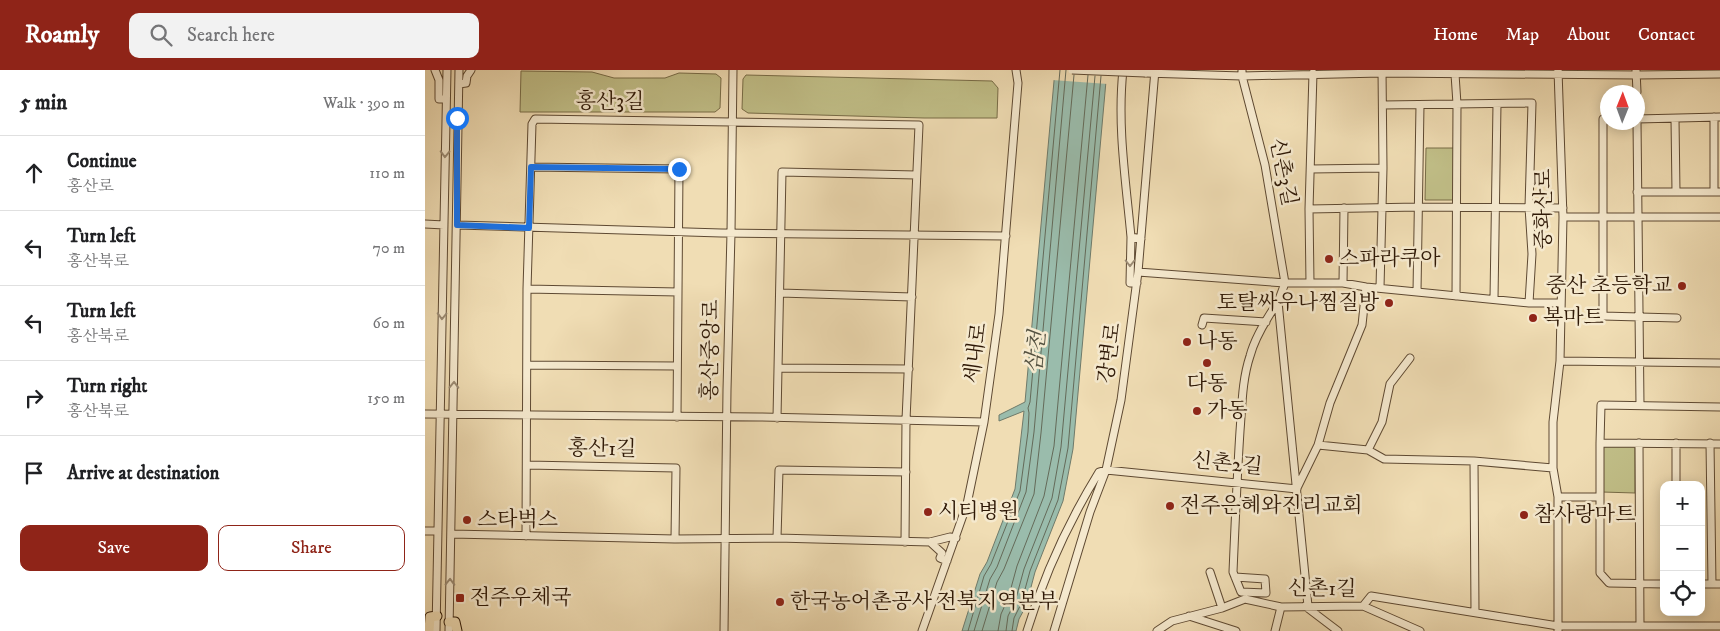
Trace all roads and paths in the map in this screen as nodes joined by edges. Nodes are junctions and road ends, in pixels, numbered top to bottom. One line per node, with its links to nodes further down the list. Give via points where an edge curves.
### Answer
1 (435, 70): 18 (street, via 439,80 439,99)
2 (447, 70): 18 (street)
3 (459, 70): 17 (street)
4 (471, 70): 17 (street, via 465,83)
5 (733, 70): 25 (street, 홍산중앙로)
6 (1016, 70): 56 (street, 세내로)
7 (1072, 70): 10 (street, bridge)
8 (1123, 70): 57 (street, via 1121,126)
9 (1383, 71): 14 (street); 15 (street); 21 (street)
10 (1155, 72): 12 (street); 58 (street, 강변로)
11 (1558, 72): 13 (street); 15 (street); 42 (street, 중화산로)
12 (1242, 73): 14 (street); 61 (street, 신촌3길, via 1265,164)
13 (1637, 73): 16 (street)
14 (1313, 74): 31 (street)
15 (1455, 74): 19 (street)
16 (1720, 74)
17 (459, 84): 50 (street)
18 (446, 99): 49 (street, one-way to 49)
19 (1457, 104): 20 (street); 22 (street); 38 (street)
20 (1497, 104): 39 (street); 40 (street, via 1532,103)
21 (1383, 105): 22 (street); 30 (street)
22 (1419, 105): 37 (street)
23 (1717, 117): 24 (street); 35 (street)
24 (1675, 119): 26 (street); 34 (street)
25 (733, 121): 29 (street, 홍산3길, via 535,120 532,124); 32 (street, via 919,125); 53 (street, 홍산중앙로)
26 (1645, 121)
27 (1605, 130): 44 (street)
28 (1637, 130): 33 (street)
29 (531, 167): 51 (street); 52 (street, via 679,169)
30 (1383, 168): 31 (street); 36 (street)
31 (1311, 169): 43 (street)
32 (916, 174): 54 (street, via 782,172); 55 (street)
33 (1637, 192): 34 (street); 45 (street)
34 (1676, 192): 35 (street)
35 (1717, 192)
36 (1381, 207): 37 (street); 41 (street); 65 (street)
37 (1418, 207): 38 (street); 68 (street)
38 (1456, 207): 39 (street); 70 (street)
39 (1496, 207): 40 (street); 72 (street)
40 (1529, 207): 42 (street); 74 (street, via 1532,254)
41 (1344, 208): 43 (street); 63 (street)
42 (1563, 208): 46 (street, 중화산로)
43 (1309, 209): 62 (street)
44 (1603, 216): 45 (street); 46 (street); 76 (street, via 1603,316)
45 (1637, 216): 47 (street); 76 (street)
46 (1563, 217): 75 (street, 중화산로)
47 (1720, 217)
48 (425, 224): 49 (street)
49 (443, 225): 91 (street, one-way to 91)
50 (457, 225): 51 (street); 92 (street, one-way to 50)
51 (529, 228): 52 (street); 66 (street)
52 (679, 231): 53 (street); 67 (street)
53 (731, 233): 54 (street); 95 (street, 홍산중앙로)
54 (781, 233): 55 (street); 69 (street)
55 (914, 235): 56 (street); 71 (street)
56 (1006, 236): 98 (street, 세내로)
57 (1131, 237): 58 (street); 60 (street, one-way to 60, via 1130,283)
58 (1141, 239): 59 (street, 강변로)
59 (1138, 272): 60 (street, 강변로); 61 (street)
60 (1137, 283): 109 (street, 강변로, via 1121,400)
61 (1285, 283): 62 (street); 73 (street, 신촌3길)
62 (1310, 283): 63 (street)
63 (1343, 283): 64 (street)
64 (1366, 288): 65 (street); 104 (street, via 1362,325 1330,403)
65 (1380, 288): 68 (street)
66 (527, 289): 67 (street); 84 (street)
67 (678, 292): 85 (street)
68 (1417, 292): 70 (street)
69 (780, 294): 71 (street); 86 (street)
70 (1456, 296): 72 (street)
71 (912, 297): 87 (street)
72 (1494, 299): 74 (street)
73 (1279, 302): 78 (street, 신촌3길); 113 (street, 신촌3길)
74 (1529, 303): 75 (street)
75 (1561, 303): 81 (street, 중화산로)
76 (1640, 317): 77 (street); 82 (street)
77 (1677, 318)
78 (1266, 322): 79 (street, via 1204,318); 112 (street, 신촌3길, via 1247,367)
79 (1202, 325)
80 (1410, 358): 105 (street, via 1390,384 1382,422)
81 (1560, 361): 82 (street); 108 (street, 중화산로, via 1553,422)
82 (1640, 362): 83 (street); 88 (street)
83 (1720, 363)
84 (527, 364): 85 (street); 93 (street)
85 (677, 366): 94 (street)
86 (780, 368): 87 (street); 96 (street)
87 (909, 369): 97 (street)
88 (1640, 405): 89 (street); 99 (street, via 1601,405)
89 (1720, 407)
90 (425, 414): 91 (street)
91 (440, 414): 92 (street); 117 (street)
92 (453, 414): 93 (street); 118 (street)
93 (528, 415): 94 (street); 107 (street)
94 (677, 416): 95 (street)
95 (727, 417): 96 (street); 120 (street, 홍산중앙로)
96 (777, 418): 97 (street)
97 (906, 420): 98 (street); 110 (street)
98 (984, 422): 122 (street, 세내로, via 967,504)
99 (1600, 443): 100 (street); 115 (street)
100 (1639, 443): 101 (street); 129 (street)
101 (1676, 443): 102 (street); 111 (street)
102 (1710, 443): 103 (street); 132 (street)
103 (1720, 444)
104 (1319, 445): 105 (street); 113 (street)
105 (1368, 450): 106 (street, via 1384,459)
106 (1474, 461): 108 (street); 140 (street)
107 (527, 465): 119 (street); 123 (street, 홍산1길, via 676,468)
108 (1553, 468): 114 (street, 중화산로)
109 (1106, 470): 112 (street, 신촌2길); 154 (street, via 1099,472 1087,490 1054,557); 155 (street, 강변로, via 1090,512)
110 (906, 472): 121 (street, via 779,470); 124 (street)
111 (1676, 481)
112 (1236, 482): 113 (street, 신촌2길); 128 (street, 신촌3길)
113 (1297, 489): 136 (street, 신촌3길)
114 (1558, 497): 115 (street); 148 (street, 중화산로)
115 (1600, 497): 129 (street, via 1600,573 1609,583)
116 (425, 531): 117 (street)
117 (439, 532): 141 (street)
118 (451, 534): 119 (street); 143 (street, one-way to 118)
119 (526, 536): 123 (street)
120 (726, 538): 121 (street); 123 (street); 152 (street, 홍산중앙로)
121 (777, 538): 124 (street)
122 (956, 538): 125 (street, via 950,536); 126 (street, 세내로)
123 (675, 539)
124 (905, 542): 125 (street)
125 (930, 542): 126 (street, via 942,553 940,558)
126 (947, 562): 153 (street, 세내로)
127 (1210, 572): 139 (street)
128 (1235, 577): 134 (street, via 1241,592); 134 (street, via 1265,579)
129 (1639, 584): 130 (street); 144 (street)
130 (1660, 584)
131 (1705, 584): 132 (street)
132 (1712, 584): 133 (street)
133 (1720, 584)
134 (1266, 593): 135 (street)
135 (1270, 604): 138 (street, 신촌1길); 139 (street, 신촌1길, via 1245,599)
136 (1306, 606): 137 (street, 신촌1길); 138 (street, 신촌1길); 159 (street)
137 (1363, 606): 140 (street, via 1371,596); 160 (street, 신촌1길)
138 (1281, 607): 158 (street)
139 (1222, 608): 142 (street, 신촌1길)
140 (1475, 612): 148 (street)
141 (437, 616): 149 (main road, via 430,617); 150 (street)
142 (1189, 616): 156 (street, 신촌1길, via 1172,620); 157 (street)
143 (449, 626): 151 (main road, via 455,622)
144 (1640, 626): 146 (street); 147 (street)
145 (1720, 626): 147 (street)
146 (1615, 628): 148 (street)
147 (1663, 628)
148 (1558, 629)
149 (429, 631)
150 (437, 631)
151 (457, 631)
152 (724, 631)
153 (922, 631)
154 (1027, 631)
155 (1055, 631)
156 (1157, 631)
157 (1236, 631)
158 (1275, 631)
159 (1338, 631)
160 (1420, 631)

